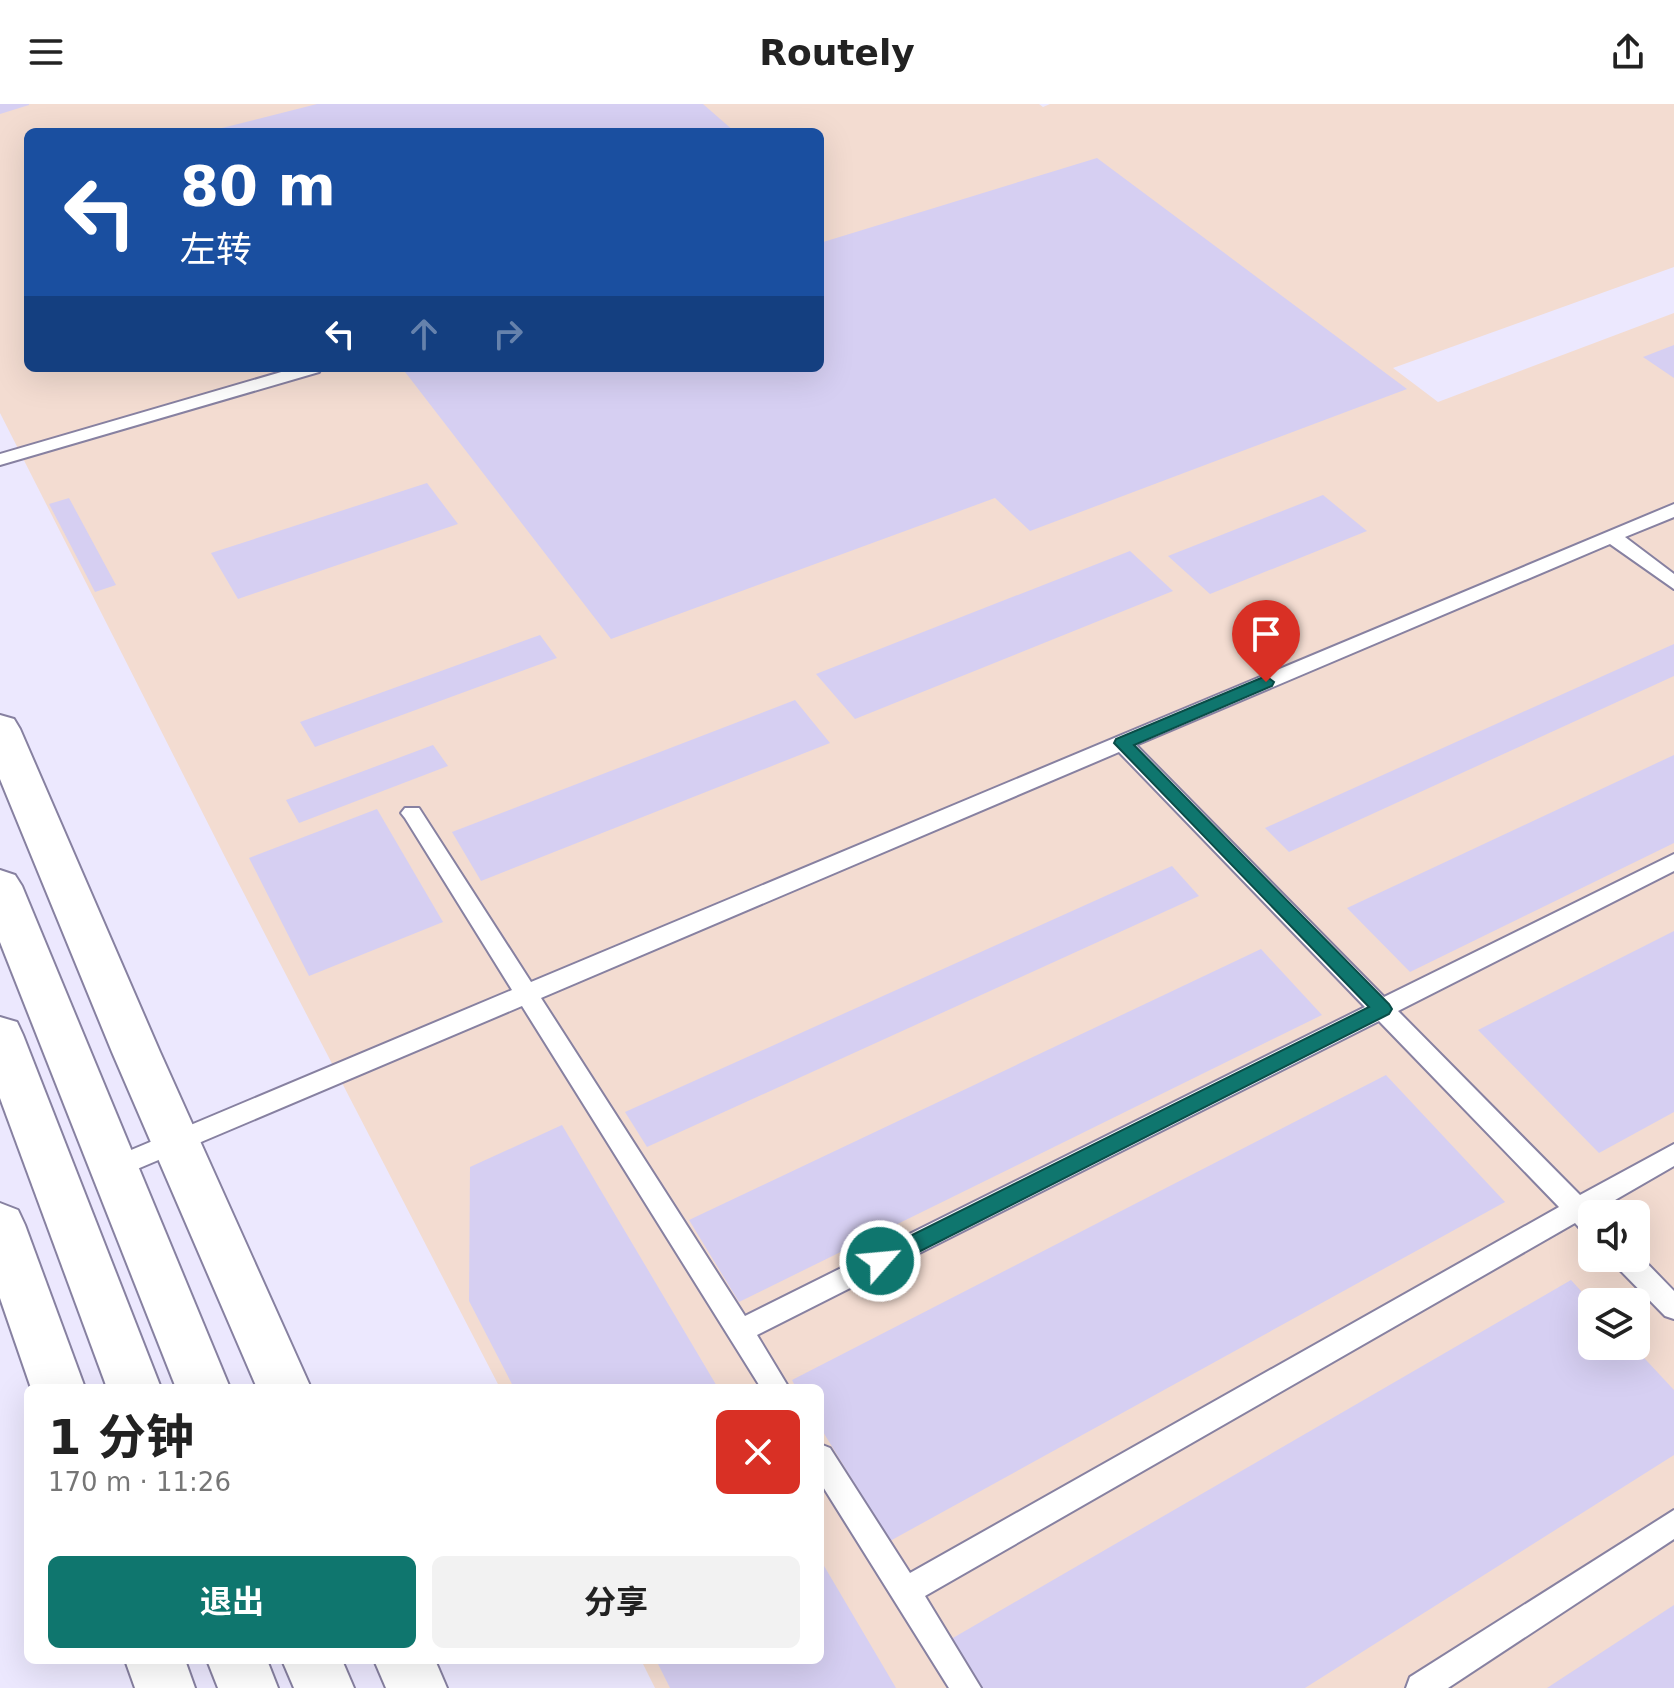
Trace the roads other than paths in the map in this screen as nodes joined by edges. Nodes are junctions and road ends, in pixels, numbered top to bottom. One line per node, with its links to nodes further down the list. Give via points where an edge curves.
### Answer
1 (299, 372): 2 (lane)
2 (0, 460)
3 (1674, 510): 4 (lane)
4 (1611, 536): 5 (lane); 7 (lane)
5 (1674, 583)
6 (0, 729): 14 (street)
7 (1122, 743): 11 (lane); 12 (lane)
8 (412, 813): 11 (lane)
9 (1674, 862): 12 (lane)
10 (0, 886): 16 (street)
11 (526, 994): 14 (lane); 23 (lane)
12 (1382, 1009): 18 (lane); 23 (lane)
13 (0, 1035): 25 (street)
14 (175, 1141): 16 (lane); 27 (street)
15 (1674, 1154): 17 (lane)
16 (114, 1168): 26 (street)
17 (1608, 1200)
18 (1578, 1211)
19 (1578, 1220): 31 (lane)
20 (0, 1225): 24 (street)
21 (1639, 1272): 22 (lane)
22 (1674, 1308)
23 (740, 1331): 28 (lane)
24 (57, 1384)
25 (132, 1384)
26 (201, 1384)
27 (282, 1384)
28 (773, 1384)
29 (824, 1463): 31 (lane)
30 (1674, 1523): 41 (lane)
31 (905, 1592): 40 (lane)
32 (156, 1664): 36 (street)
33 (239, 1664): 37 (street)
34 (314, 1664): 38 (street)
35 (406, 1664): 39 (street)
36 (165, 1688)
37 (248, 1688)
38 (324, 1688)
39 (417, 1688)
40 (966, 1688)
41 (1421, 1688)

